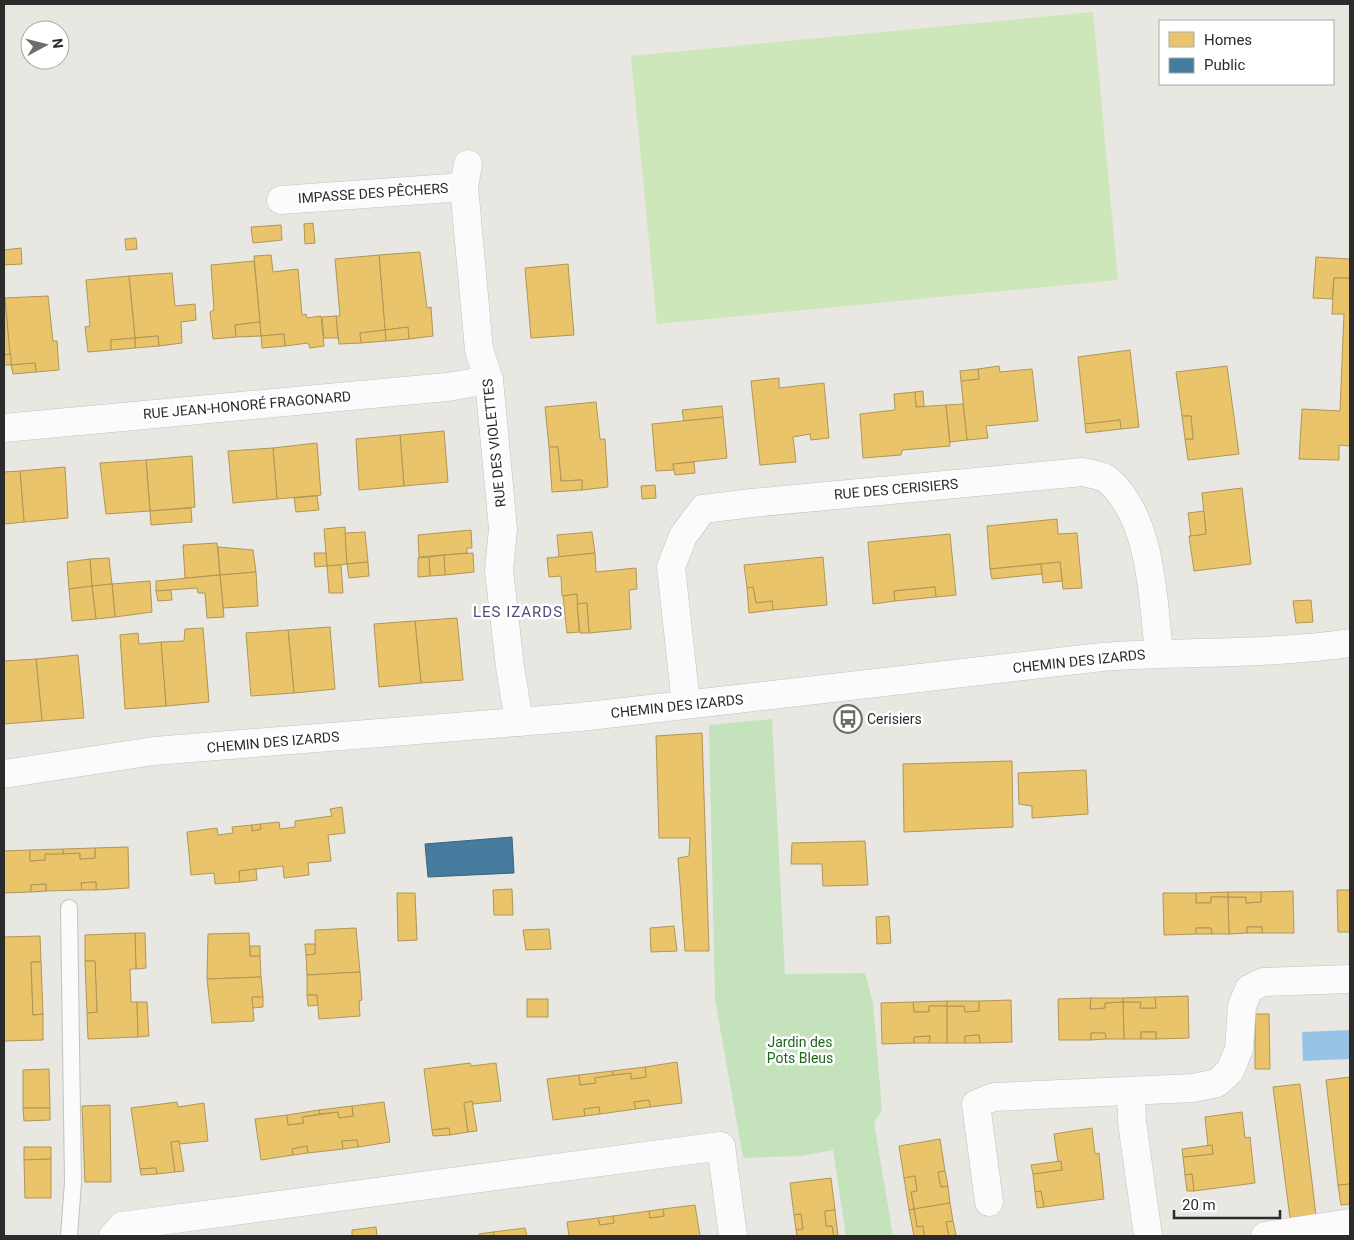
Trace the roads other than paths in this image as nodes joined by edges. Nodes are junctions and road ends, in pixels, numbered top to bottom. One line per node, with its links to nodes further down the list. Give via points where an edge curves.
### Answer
1 (466, 175): 2 (street, IMPASSE DES PÊCHERS); 3 (street, RUE DES VIOLETTES, via 479,350)
2 (281, 200)
3 (489, 380): 4 (street, RUE JEAN-HONORÉ FRAGONARD, via 446,387); 8 (street, RUE DES VIOLETTES, via 503,529 499,570)
4 (4, 428)
5 (1350, 643): 6 (street, CHEMIN DES IZARDS, via 1314,648)
6 (1159, 653): 7 (street, CHEMIN DES IZARDS); 7 (street, RUE DES CERISIERS, via 1143,539 1128,504 1107,479 1083,472 752,503 703,510 683,536 671,567)
7 (686, 704): 8 (street, CHEMIN DES IZARDS)
8 (519, 722): 9 (street, CHEMIN DES IZARDS, via 154,751)
9 (4, 774)
10 (69, 908): 15 (lane, via 73,1182)
11 (1350, 979): 12 (street, via 1263,982 1249,989 1242,1006 1239,1049 1230,1071 1217,1083)
12 (1131, 1092): 13 (street, via 994,1097 976,1104); 18 (street, via 1132,1122)
13 (988, 1202)
14 (1350, 1223): 19 (street)
15 (69, 1236)
16 (113, 1236): 17 (street, via 122,1226 721,1146)
17 (734, 1236)
18 (1148, 1236)
19 (1265, 1236)

